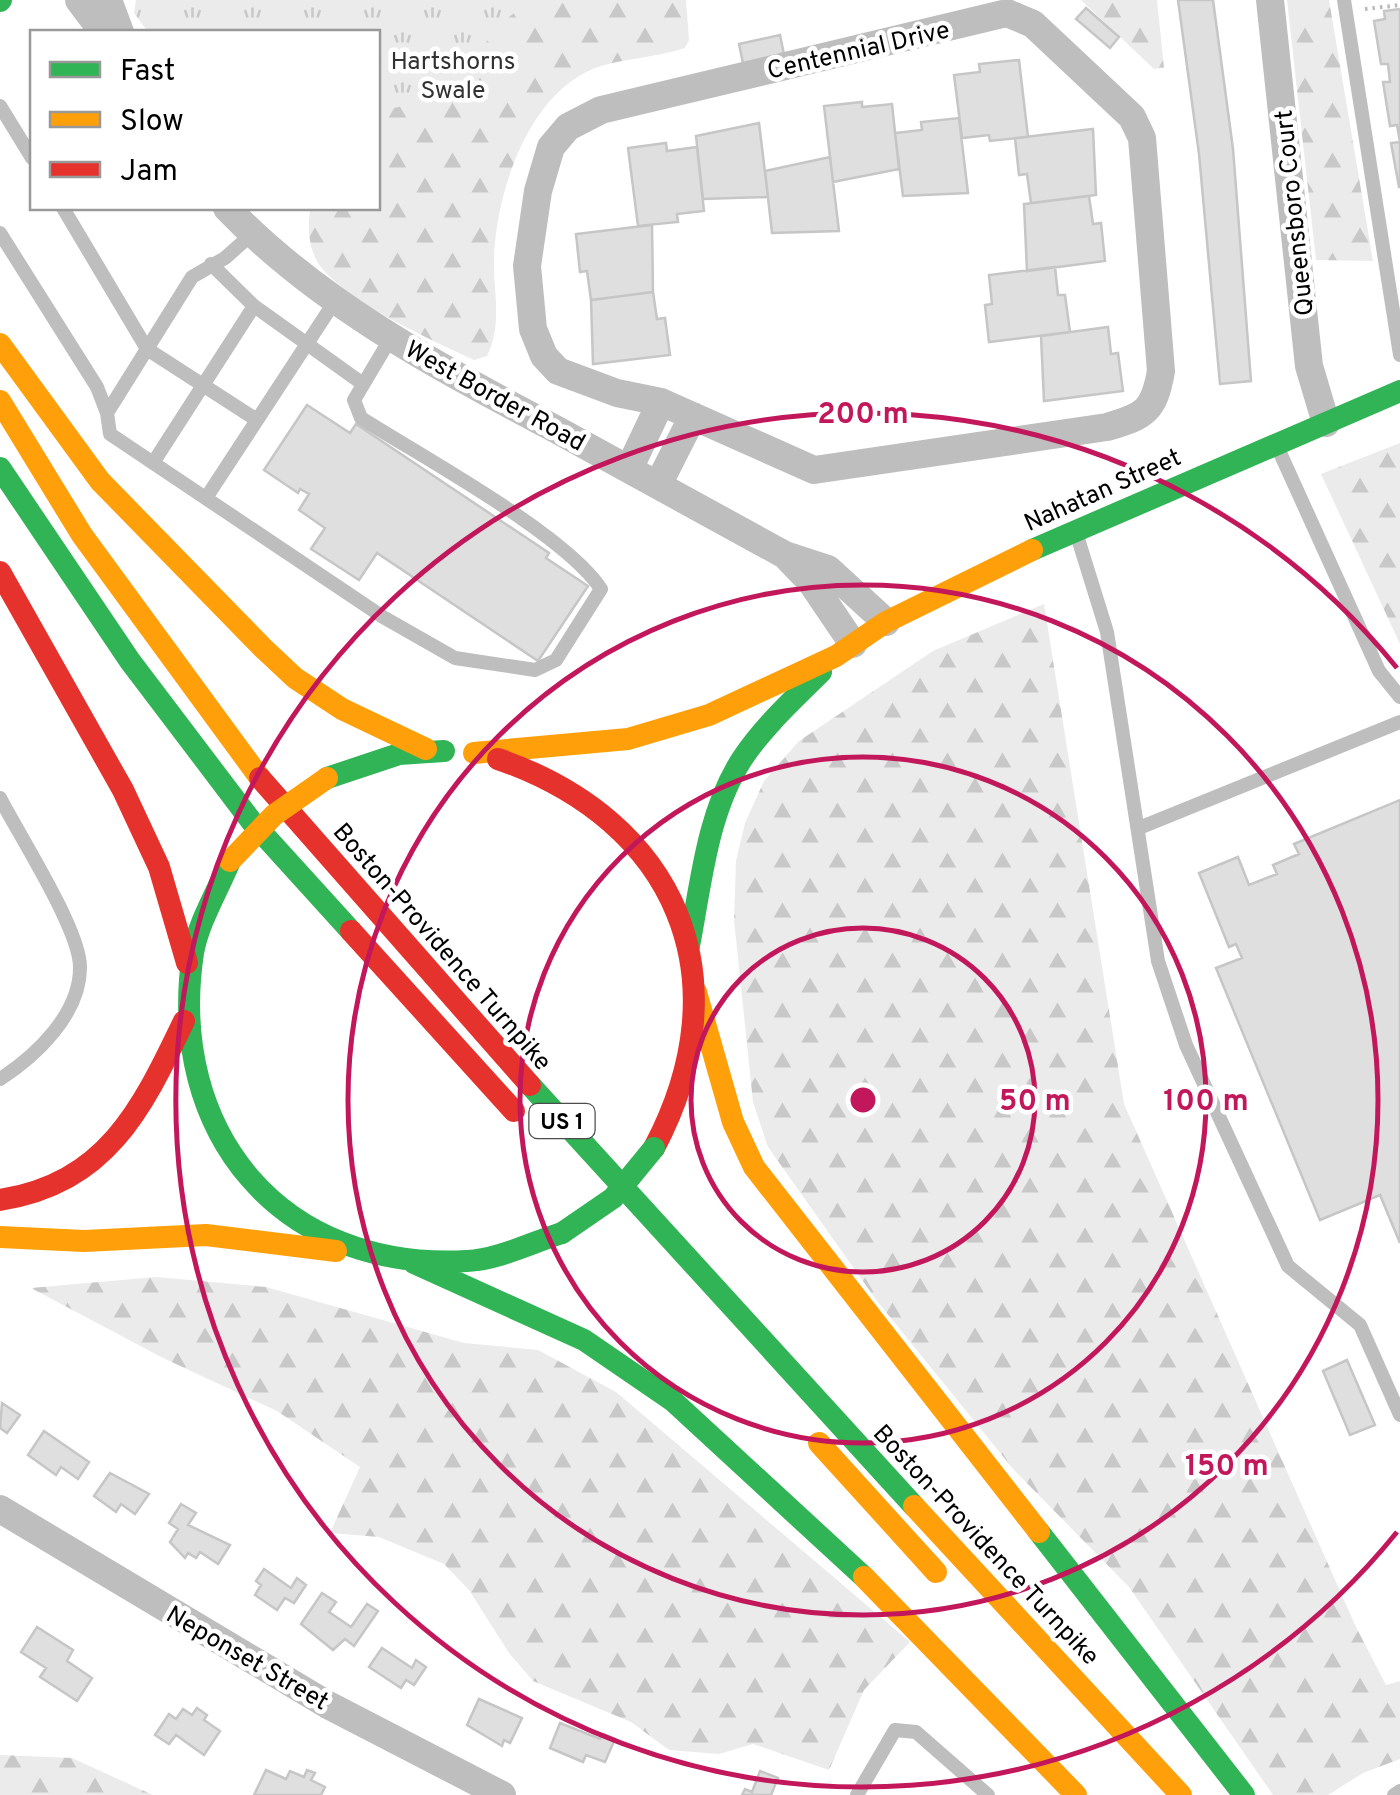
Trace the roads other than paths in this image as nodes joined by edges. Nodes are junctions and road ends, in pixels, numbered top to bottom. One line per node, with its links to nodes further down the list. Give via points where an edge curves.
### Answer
1 (79, 0): 5 (street)
2 (108, 0): 6 (street)
3 (1270, 0): 29 (street, Queensboro Court, via 1309,366)
4 (1344, 0): 20 (lane)
5 (102, 30)
6 (119, 30)
7 (0, 106): 8 (lane)
8 (30, 155)
9 (65, 210): 19 (lane)
10 (229, 210): 12 (street, West Border Road)
11 (0, 233): 26 (lane)
12 (252, 234): 13 (lane); 14 (street, West Border Road)
13 (211, 264): 15 (lane); 19 (lane, via 192,277)
14 (336, 301): 16 (street, West Border Road); 18 (lane)
15 (254, 306): 18 (lane); 22 (lane)
16 (392, 336): 21 (lane); 33 (street, West Border Road)
17 (0, 344): 43 (main road, via 100,482 273,658 342,709)
18 (307, 344): 21 (lane); 28 (lane)
19 (147, 349): 22 (lane); 26 (lane)
20 (1400, 355)
21 (363, 384): 35 (lane, via 354,400 362,418 591,573 602,589 556,660 535,670 455,658)
22 (203, 386): 28 (lane); 31 (lane)
23 (1400, 392): 29 (main road, Nahatan Street)
24 (0, 400): 67 (main road, Boston-Providence Turnpike / US 1, via 82,535 268,789 650,1219)
25 (661, 402): 27 (street, Centennial Drive); 27 (street, Centennial Drive, via 558,371 532,330 527,266 538,191 551,146 568,127 601,110 1007,13 1033,24 1132,118 1142,138 1160,371 1156,396 1141,417 814,470); 33 (street)
26 (107, 412): 31 (lane, via 110,434)
27 (692, 416): 34 (street)
28 (257, 420): 35 (lane)
29 (1326, 424): 30 (main road, Nahatan Street)
30 (1276, 444): 36 (main road, Nahatan Street); 41 (lane, via 1379,671)
31 (153, 463): 35 (lane)
32 (0, 468): 52 (main road, US 1, via 130,661 252,822)
33 (629, 469): 34 (street, West Border Road)
34 (658, 486): 37 (street, West Border Road)
35 (206, 498)
36 (1075, 528): 39 (main road, Nahatan Street); 46 (lane, via 1107,632)
37 (785, 555): 39 (street, via 828,569); 40 (street, via 811,582)
38 (0, 572): 48 (main road, via 152,851)
39 (886, 622): 40 (main road, Nahatan Street)
40 (845, 650): 44 (main road, Nahatan Street, via 664,730); 47 (main road, Nahatan Street, via 753,741 729,781)
41 (1400, 697)
42 (1400, 722): 46 (lane)
43 (426, 749): 44 (main road); 48 (main road, bridge, via 327,778 245,842 197,924)
44 (474, 753): 47 (main road, via 527,766 569,786 624,828 674,902)
45 (0, 798): 51 (lane, via 67,924 80,968 70,1005 50,1038)
46 (1139, 828): 59 (lane, via 1158,960 1194,1062 1288,1266 1360,1325)
47 (689, 946): 49 (main road)
48 (187, 963): 50 (main road)
49 (696, 992): 58 (main road, bridge, via 687,1076 654,1148 613,1198 562,1233 498,1258); 68 (main road, via 754,1168)
50 (184, 1021): 54 (main road, via 146,1102 96,1164 60,1184); 57 (main road, via 200,1100 232,1159 286,1214)
51 (0, 1078)
52 (527, 1126)
53 (583, 1186): 55 (main road)
54 (0, 1200)
55 (620, 1226)
56 (0, 1237): 57 (main road, via 206,1235)
57 (367, 1254): 58 (main road)
58 (414, 1263): 66 (main road, via 584,1340 673,1401 831,1544)
59 (1400, 1415)
60 (804, 1427): 62 (main road)
61 (0, 1508): 63 (street, Neponset Street, via 328,1704)
62 (949, 1586)
63 (502, 1795)
64 (858, 1795): 65 (lane, via 895,1730 916,1732)
65 (988, 1795)
66 (1076, 1795)
67 (1181, 1795)
68 (1244, 1795)

